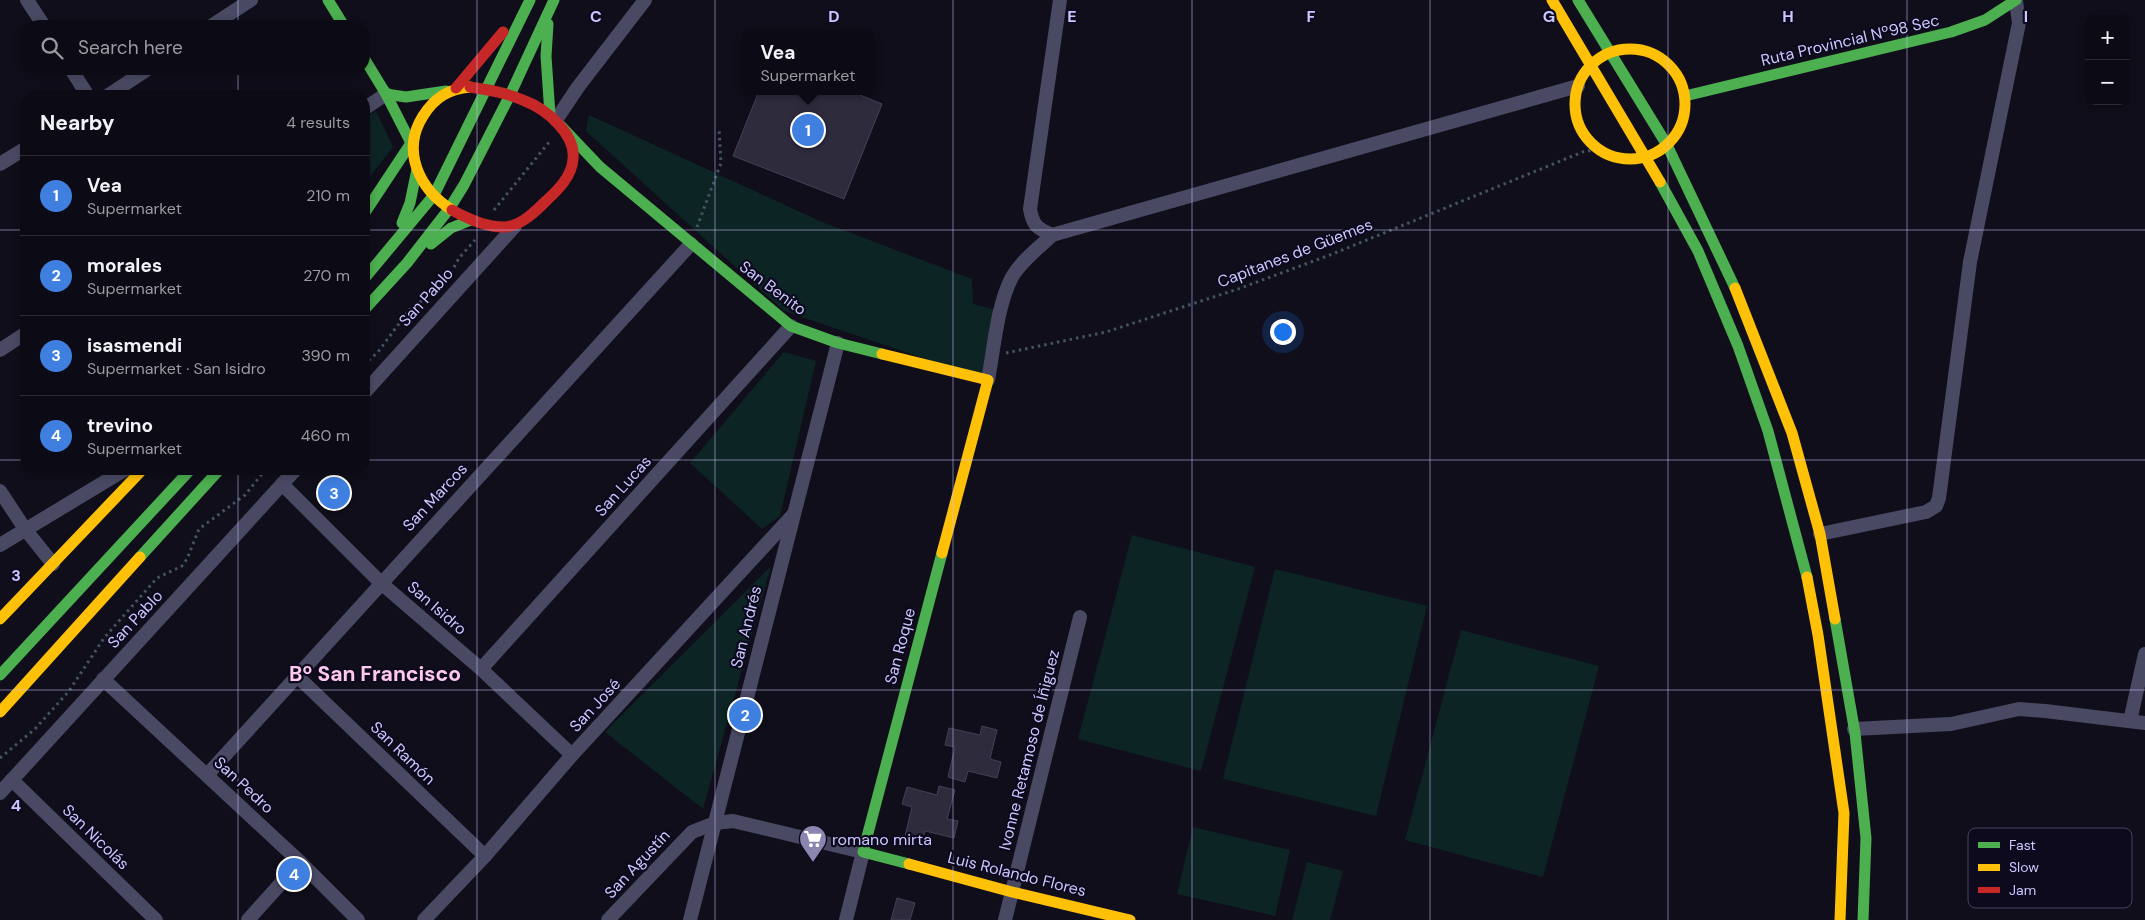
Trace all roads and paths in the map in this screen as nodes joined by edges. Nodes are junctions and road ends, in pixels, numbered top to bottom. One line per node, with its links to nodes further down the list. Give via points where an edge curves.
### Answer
1 (27, 0): 13 (street)
2 (251, 0): 14 (street)
3 (328, 0): 15 (main road)
4 (525, 0): 22 (main road, via 493,46)
5 (530, 0): 23 (main road)
6 (554, 0): 12 (main road)
7 (645, 0): 30 (street)
8 (1060, 0): 49 (street, via 1030,209 1032,221 1039,230)
9 (1552, 0): 17 (main road)
10 (1578, 0): 16 (main road)
11 (2016, 0): 28 (main road, Ruta Provincial Nº98 Sec, via 1994,18 1958,31); 75 (street, via 2019,23 1970,262 1939,498 1936,506 1926,512)
12 (548, 12): 27 (main road); 30 (main road, via 546,56)
13 (40, 20)
14 (221, 20)
15 (340, 20)
16 (1610, 53): 17 (main road); 28 (main road, via 1626,49 1643,50 1658,56 1671,66); 33 (main road)
17 (1592, 65): 21 (main road); 37 (main road)
18 (370, 68): 26 (main road)
19 (75, 75): 24 (street)
20 (139, 75): 25 (street)
21 (1578, 86): 34 (main road, via 1575,104 1578,122 1587,138); 49 (street)
22 (451, 89): 23 (main road, San Benito); 26 (main road, San Benito, via 406,96); 32 (main road, via 425,112)
23 (485, 89): 27 (main road, San Benito); 43 (main road)
24 (84, 90)
25 (116, 90)
26 (386, 94): 29 (street); 32 (main road)
27 (510, 95): 30 (main road, San Benito); 45 (main road)
28 (1685, 96): 33 (main road, via 1685,114)
29 (370, 105)
30 (556, 120): 40 (main road, San Benito); 42 (main road); 47 (path)
31 (719, 129): 50 (path, via 721,163)
32 (411, 143): 41 (main road); 44 (main road)
33 (1667, 145): 37 (main road); 75 (main road, via 1714,239 1746,313 1792,432)
34 (1600, 150): 36 (main road); 61 (path, Capitanes de Güemes, via 1584,151 1330,256 1238,289 1106,332)
35 (20, 152): 39 (street)
36 (1616, 157): 37 (main road); 38 (path)
37 (1646, 157): 110 (main road, via 1698,251 1738,346 1768,431 1791,511 1818,634 1844,813)
38 (1629, 163)
39 (0, 164)
40 (600, 168): 42 (main road); 50 (main road, San Benito)
41 (416, 169): 43 (main road); 51 (main road, via 408,212)
42 (579, 170): 48 (main road, via 538,210)
43 (434, 196): 45 (main road); 51 (main road)
44 (370, 205)
45 (448, 209): 46 (main road); 52 (main road)
46 (471, 220): 47 (main road); 52 (main road, via 451,228)
47 (483, 223): 48 (main road, via 498,227); 54 (path, via 479,235 458,258)
48 (515, 226): 64 (street, San Pablo)
49 (1052, 235): 63 (street, via 1012,278 1001,311)
50 (691, 244): 57 (main road, San Benito); 78 (street, San Marcos)
51 (384, 256): 53 (main road)
52 (406, 263): 56 (main road)
53 (370, 272)
54 (448, 278)
55 (439, 287): 62 (path, via 409,310)
56 (370, 303)
57 (791, 326): 59 (main road, San Benito); 82 (street, San Lucas)
58 (20, 337): 60 (street)
59 (838, 343): 63 (main road, San Benito); 73 (street, San Andrés)
60 (0, 350)
61 (1000, 354)
62 (370, 359)
63 (988, 380): 97 (main road, San Roque)
64 (370, 386)
65 (116, 475): 74 (street)
66 (137, 475): 77 (main road)
67 (185, 475): 83 (main road)
68 (215, 475): 86 (main road)
69 (261, 475): 91 (path, via 245,495 199,529 182,566 157,578 104,638 69,691 36,729)
70 (290, 475): 71 (street, San Pablo)
71 (282, 484): 78 (street, San Isidro); 85 (street, San Pablo)
72 (0, 491): 74 (street)
73 (793, 515): 90 (street, San José); 95 (street, San Andrés)
74 (25, 529): 76 (street); 77 (street)
75 (1820, 534): 89 (main road)
76 (0, 545)
77 (53, 564): 80 (main road)
78 (381, 583): 82 (street, San Isidro); 84 (street, San Marcos)
79 (1080, 617): 100 (street, Ivonne Retamoso de Íñiguez)
80 (0, 619)
81 (2145, 654): 87 (street)
82 (481, 669): 90 (street, San Isidro)
83 (0, 675)
84 (296, 676): 92 (street, San Marcos); 98 (street, San Ramón)
85 (104, 679): 92 (street, San Pedro); 93 (street, San Pablo)
86 (0, 712)
87 (2130, 721): 88 (street); 89 (street, via 2019,710 1951,724)
88 (2145, 723)
89 (1854, 729): 111 (main road, via 1866,838)
90 (572, 755): 98 (street, San José)
91 (0, 758)
92 (207, 775): 99 (street, San Pedro)
93 (12, 780): 94 (street, San Pablo); 101 (street, San Nicolás)
94 (0, 792)
95 (715, 823): 96 (street, Luis Rolando Flores); 97 (street, Luis Rolando Flores, via 733,821); 106 (street, San Andrés)
96 (692, 832): 105 (street, San Agustín)
97 (863, 852): 100 (main road, Luis Rolando Flores); 107 (street, San Roque)
98 (485, 856): 104 (street, San José)
99 (300, 862): 102 (street); 103 (street, San Pedro)
100 (1012, 892): 108 (street, Ivonne Retamoso de Íñiguez); 109 (main road, Luis Rolando Flores)
101 (156, 920)
102 (248, 920)
103 (358, 920)
104 (424, 920)
105 (608, 920)
106 (690, 920)
107 (846, 920)
108 (1005, 920)
109 (1130, 920)
110 (1840, 920)
111 (1863, 920)

